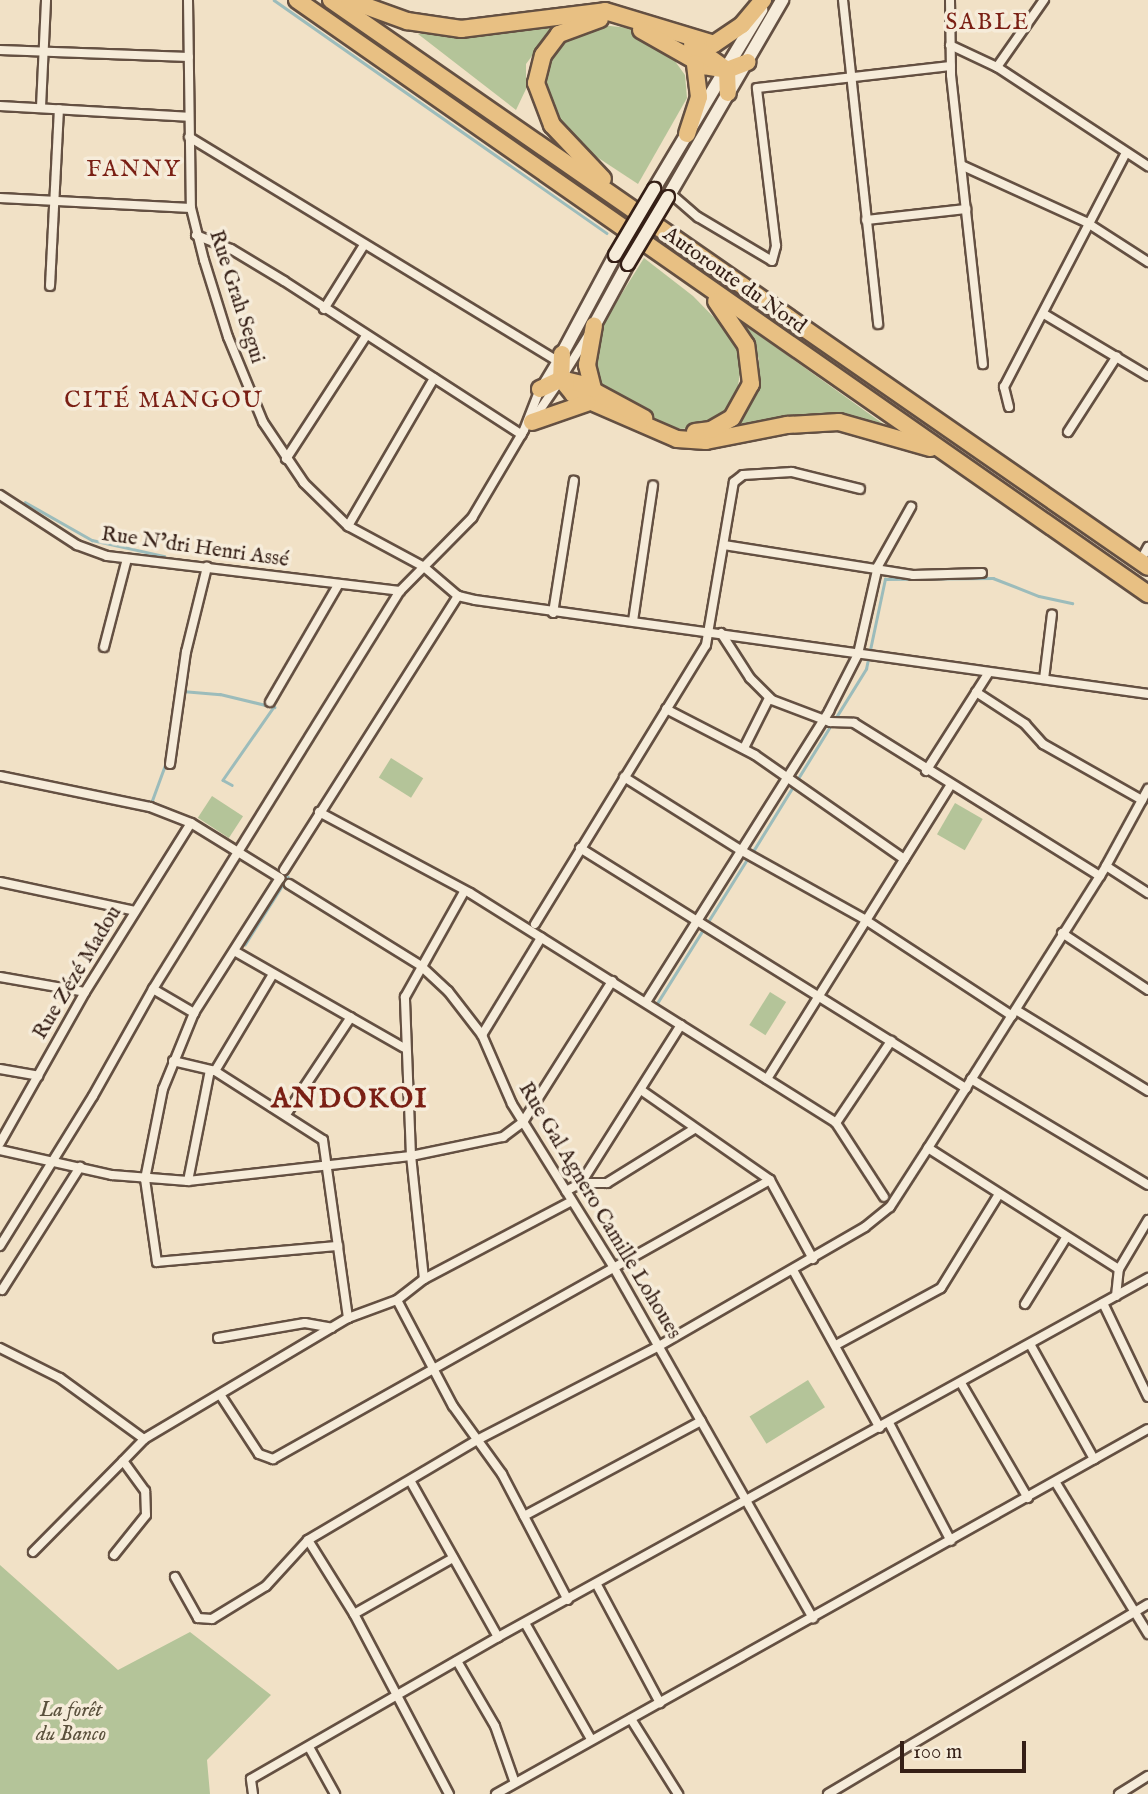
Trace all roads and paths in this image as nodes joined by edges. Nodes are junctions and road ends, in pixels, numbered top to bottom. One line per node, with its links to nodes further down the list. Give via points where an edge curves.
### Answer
1 (46, 0): 14 (street)
2 (188, 0): 15 (street, Rue Grah Segui)
3 (297, 0): 43 (highway, Autoroute du Nord)
4 (331, 0): 35 (highway, Autoroute du Nord)
5 (349, 0): 11 (highway, via 436,27 491,27 606,11 631,16)
6 (764, 0): 11 (highway, via 741,25 713,44); 20 (main road)
7 (782, 0): 16 (main road)
8 (843, 0): 21 (street)
9 (950, 0): 12 (street)
10 (1044, 0): 19 (street)
11 (674, 35): 20 (highway)
12 (950, 45): 18 (street); 19 (street)
13 (0, 50): 14 (street)
14 (44, 52): 15 (street); 24 (street)
15 (189, 57): 26 (street, Rue Grah Segui)
16 (748, 62): 20 (highway); 22 (main road)
17 (695, 63): 20 (highway); 27 (highway, via 699,97); 35 (highway, via 632,25 609,19 569,28 543,55 536,83 543,109)
18 (951, 66): 21 (street); 30 (street)
19 (997, 67): 29 (street)
20 (727, 70): 22 (highway); 27 (main road)
21 (852, 79): 32 (street, via 757,88 775,260 752,252); 38 (street)
22 (728, 93): 32 (main road)
23 (0, 106): 24 (street)
24 (41, 107): 25 (street)
25 (59, 109): 26 (street); 34 (street)
26 (188, 117): 28 (street, Rue Grah Segui)
27 (687, 134): 51 (main road, bridge)
28 (189, 137): 36 (street, Rue Grah Segui); 41 (street)
29 (1126, 153): 31 (street); 39 (street)
30 (961, 165): 37 (street); 39 (street)
31 (1148, 166)
32 (669, 195): 48 (main road, bridge)
33 (0, 198): 34 (street)
34 (57, 201): 36 (street); 44 (street)
35 (623, 202): 72 (highway, Autoroute du Nord)
36 (191, 208): 40 (street, Rue Grah Segui)
37 (966, 209): 38 (street); 52 (street)
38 (866, 220): 47 (street)
39 (1086, 222): 42 (street); 46 (street)
40 (196, 235): 45 (street, via 231,249); 62 (street, Rue Grah Segui, via 228,337 263,422)
41 (364, 245): 45 (street); 51 (street)
42 (1148, 262)
43 (703, 285): 57 (highway, via 746,345 751,384 732,418 711,430 684,432); 61 (highway, Autoroute du Nord)
44 (50, 286)
45 (324, 309): 49 (street)
46 (1044, 314): 50 (street); 58 (street, via 1004,387)
47 (877, 324)
48 (594, 326): 55 (street); 57 (highway, via 587,365)
49 (366, 336): 54 (street); 62 (street)
50 (1117, 356): 53 (street); 60 (street)
51 (560, 357): 55 (highway); 56 (street)
52 (983, 364)
53 (1148, 376)
54 (434, 377): 59 (street); 68 (street)
55 (561, 379): 56 (highway); 57 (highway); 59 (street)
56 (540, 389): 59 (street)
57 (590, 396): 59 (highway); 61 (highway, via 677,439 706,441 787,425 839,422)
58 (1009, 407)
59 (526, 429): 75 (street, via 472,518)
60 (1068, 432)
61 (952, 456): 79 (highway, Autoroute du Nord)
62 (286, 459): 68 (street, Rue Grah Segui, via 322,505)
63 (574, 481): 81 (street)
64 (653, 485): 83 (street)
65 (860, 489): 69 (street, via 798,473 743,475 733,486)
66 (0, 495): 71 (street, Rue N’dri Henri Assé, via 77,545)
67 (911, 508): 74 (street)
68 (348, 526): 75 (street, Rue Grah Segui)
69 (724, 545): 74 (street); 84 (street)
70 (1148, 547): 72 (street)
71 (127, 559): 73 (street, Rue N’dri Henri Assé); 86 (street)
72 (1144, 565)
73 (207, 566): 77 (street, Rue N’dri Henri Assé); 97 (street, via 186,652)
74 (877, 566): 76 (street, via 913,575); 87 (street)
75 (424, 567): 78 (street); 80 (street, Rue Grah Segui)
76 (982, 573)
77 (338, 585): 78 (street, Rue N’dri Henri Assé); 93 (street)
78 (400, 591): 109 (street)
79 (1148, 594)
80 (458, 596): 81 (street); 105 (street)
81 (553, 613): 83 (street)
82 (1052, 614): 89 (street)
83 (633, 621): 84 (street)
84 (711, 632): 85 (street); 94 (street)
85 (721, 633): 87 (street); 92 (street)
86 (104, 647)
87 (858, 654): 88 (street); 95 (street)
88 (989, 672): 89 (street); 90 (street)
89 (1044, 679): 91 (street)
90 (976, 692): 98 (street); 104 (street, via 1025,724 1042,744)
91 (1148, 694)
92 (769, 698): 95 (street); 96 (street)
93 (270, 702)
94 (666, 709): 96 (street); 100 (street)
95 (824, 719): 98 (street, via 854,723); 101 (street)
96 (744, 748): 101 (street)
97 (170, 764)
98 (926, 771): 102 (street)
99 (0, 776): 106 (street, via 150,807)
100 (624, 777): 107 (street); 108 (street)
101 (788, 780): 108 (street); 110 (street)
102 (951, 785): 110 (street); 113 (street)
103 (1148, 789): 104 (street)
104 (1142, 800): 111 (street)
105 (319, 812): 112 (street); 116 (street)
106 (191, 823): 109 (street); 118 (street, Rue Zézé Madou)
107 (580, 848): 120 (street); 121 (street)
108 (742, 851): 119 (street); 120 (street)
109 (239, 853): 112 (street); 129 (street)
110 (904, 859): 119 (street)
111 (1106, 866): 113 (street); 117 (street)
112 (282, 874): 124 (street)
113 (1100, 877): 122 (street)
114 (0, 882): 118 (street)
115 (289, 884): 125 (street, Rue Gal Agnero Camille Lohoues)
116 (464, 892): 123 (street); 125 (street)
117 (1148, 893)
118 (135, 911): 131 (street, Rue Zézé Madou)
119 (864, 919): 132 (street); 135 (street)
120 (698, 921): 132 (street); 133 (street)
121 (535, 924)
122 (1062, 933): 130 (street); 135 (street)
123 (541, 938): 128 (street); 138 (street)
124 (236, 952): 126 (street); 134 (street)
125 (421, 966): 138 (street, Rue Gal Agnero Camille Lohoues, via 448,991); 140 (street, via 405,998)
126 (273, 974): 136 (street); 143 (street)
127 (0, 977): 131 (street)
128 (612, 981): 133 (street); 151 (street)
129 (153, 989): 134 (street); 158 (street)
130 (1148, 990)
131 (85, 992): 144 (street, Rue Zézé Madou)
132 (819, 995): 139 (street); 145 (street)
133 (646, 1002): 137 (street)
134 (194, 1013): 141 (street)
135 (1014, 1013): 146 (street); 149 (street)
136 (351, 1017): 140 (street); 150 (street)
137 (681, 1025): 145 (street); 148 (street)
138 (482, 1035): 151 (street, Rue Gal Agnero Camille Lohoues)
139 (891, 1041): 147 (street); 152 (street)
140 (404, 1048): 157 (street)
141 (173, 1061): 143 (street); 161 (street)
142 (0, 1069): 144 (street)
143 (213, 1071): 150 (street); 163 (street)
144 (38, 1076): 154 (street, Rue Zézé Madou)
145 (767, 1079): 152 (street)
146 (971, 1079): 147 (street); 165 (street)
147 (966, 1088): 155 (street)
148 (641, 1090): 153 (street); 164 (street)
149 (1148, 1091)
150 (287, 1113): 159 (street, via 320,1136)
151 (523, 1122): 157 (street, via 503,1137); 166 (street, Rue Gal Agnero Camille Lohoues)
152 (836, 1123): 168 (street)
153 (694, 1129): 162 (street); 164 (street, via 607,1183)
154 (0, 1143)
155 (928, 1148): 167 (street); 174 (street, via 890,1207)
156 (0, 1150): 158 (street)
157 (411, 1156): 159 (street); 179 (street)
158 (52, 1161): 160 (street); 172 (street)
159 (328, 1166): 163 (street); 173 (street)
160 (80, 1167): 161 (street); 180 (street)
161 (145, 1179): 163 (street); 173 (street, via 157,1262)
162 (770, 1180): 174 (street); 175 (street)
163 (188, 1181)
164 (581, 1183): 166 (street)
165 (1148, 1185)
166 (566, 1191): 169 (street, Rue Gal Agnero Camille Lohoues)
167 (999, 1194): 171 (street); 189 (street, via 941,1288)
168 (884, 1197)
169 (572, 1201): 175 (street, Rue Gal Agnero Camille Lohoues); 179 (street)
170 (1148, 1220): 176 (street)
171 (1066, 1238): 176 (street); 184 (street)
172 (0, 1246)
173 (338, 1246): 185 (street)
174 (813, 1259): 177 (street)
175 (614, 1268): 190 (street, Rue Gal Agnero Camille Lohoues); 192 (street)
176 (1119, 1269): 181 (street)
177 (793, 1270): 189 (street); 190 (street)
178 (1148, 1278): 181 (street)
179 (424, 1279): 182 (street)
180 (2, 1290)
181 (1116, 1296): 183 (street)
182 (397, 1300): 185 (street); 192 (street)
183 (1103, 1303): 188 (street); 195 (street)
184 (1025, 1304)
185 (348, 1318): 186 (street)
186 (332, 1328): 187 (street, via 305,1323); 194 (street)
187 (218, 1338)
188 (1030, 1344): 193 (street); 202 (street)
189 (836, 1345): 198 (street)
190 (659, 1346): 196 (street, Rue Gal Agnero Camille Lohoues); 201 (street)
191 (0, 1348): 200 (street, via 60,1378)
192 (433, 1368): 194 (street, via 273,1459 259,1454); 201 (street)
193 (961, 1383): 197 (street); 206 (street)
194 (221, 1396): 200 (street)
195 (1148, 1397)
196 (701, 1421): 207 (street, Rue Gal Agnero Camille Lohoues); 208 (street)
197 (889, 1423): 198 (street); 210 (street)
198 (880, 1428): 207 (street)
199 (1148, 1429): 202 (street)
200 (145, 1440): 203 (street)
201 (477, 1440): 204 (street); 208 (street)
202 (1094, 1459): 205 (street)
203 (122, 1461): 211 (street); 212 (street, via 145,1491 146,1516)
204 (411, 1482): 209 (street); 213 (street)
205 (1056, 1483): 206 (street); 218 (street)
206 (1028, 1498): 210 (street)
207 (746, 1502): 215 (street); 220 (street, Rue Gal Agnero Camille Lohoues)
208 (524, 1516): 216 (street)
209 (308, 1540): 214 (street, via 266,1586 212,1619 198,1618); 219 (street)
210 (951, 1541): 220 (street)
211 (33, 1552)
212 (114, 1555)
213 (453, 1558): 219 (street); 223 (street)
214 (175, 1577)
215 (597, 1585): 216 (street); 226 (street)
216 (568, 1600): 221 (street)
217 (1148, 1604): 218 (street)
218 (1135, 1612): 222 (street); 237 (street)
219 (354, 1614): 225 (street)
220 (813, 1619): 226 (street)
221 (525, 1623): 223 (street); 228 (street)
222 (1148, 1634)
223 (498, 1637): 224 (street)
224 (457, 1661): 225 (street); 231 (street, via 495,1726)
225 (397, 1697): 229 (street); 234 (street)
226 (660, 1703): 227 (street)
227 (631, 1719): 228 (street); 236 (street)
228 (591, 1739): 231 (street)
229 (309, 1746): 232 (street, via 251,1779); 233 (street)
230 (1148, 1776): 238 (street)
231 (515, 1783): 235 (street)
232 (253, 1794)
233 (335, 1794)
234 (449, 1794)
235 (496, 1794)
236 (678, 1794)
237 (828, 1794)
238 (1119, 1794)

